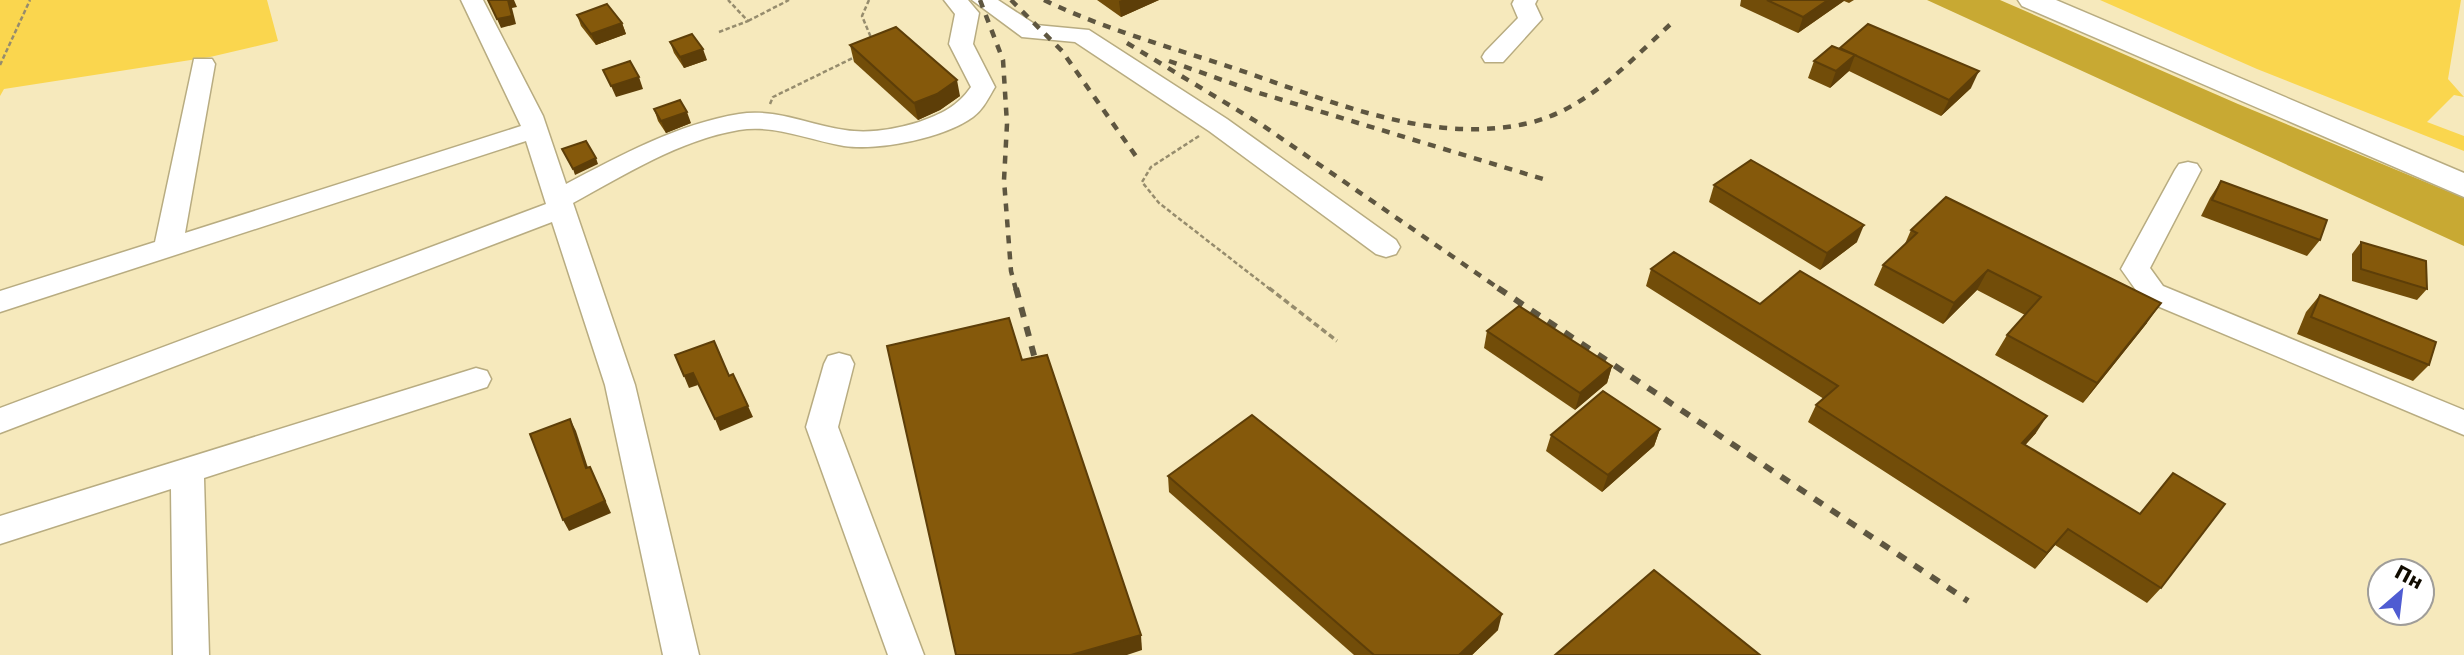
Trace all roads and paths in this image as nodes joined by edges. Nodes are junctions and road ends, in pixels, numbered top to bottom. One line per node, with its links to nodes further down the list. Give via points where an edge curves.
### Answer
1 (30, 0): 17 (path)
2 (472, 0): 20 (street)
3 (728, 0): 11 (path)
4 (789, 0): 11 (path)
5 (869, 0): 13 (path, via 862,16)
6 (955, 0): 18 (street, via 967,13 961,44 983,87 966,111 912,130 858,139)
7 (983, 0): 19 (street, via 1030,32 1081,35)
8 (1526, 0): 15 (street, via 1523,4 1530,19)
9 (2032, 0): 23 (main road)
10 (2077, 0): 21 (main road)
11 (748, 21): 12 (path)
12 (719, 32)
13 (875, 48)
14 (862, 54): 18 (path, via 773,97)
15 (1494, 57)
16 (202, 64): 26 (street)
17 (0, 65)
18 (757, 123): 24 (street, via 743,121 716,128 635,159)
19 (1218, 125): 25 (street); 28 (path, via 1151,167 1142,182 1159,203)
20 (534, 130): 24 (street); 26 (street)
21 (2464, 164)
22 (2189, 170): 32 (street, via 2135,269 2153,293)
23 (2464, 186)
24 (559, 203): 31 (street); 36 (street, via 620,384)
25 (1386, 247)
26 (168, 248): 27 (street)
27 (0, 302)
28 (1337, 341)
29 (839, 364): 37 (street, via 822,427)
30 (476, 379): 33 (street)
31 (0, 421)
32 (2464, 423)
33 (187, 470): 34 (street); 35 (street)
34 (0, 530)
35 (191, 655)
36 (681, 655)
37 (906, 655)

